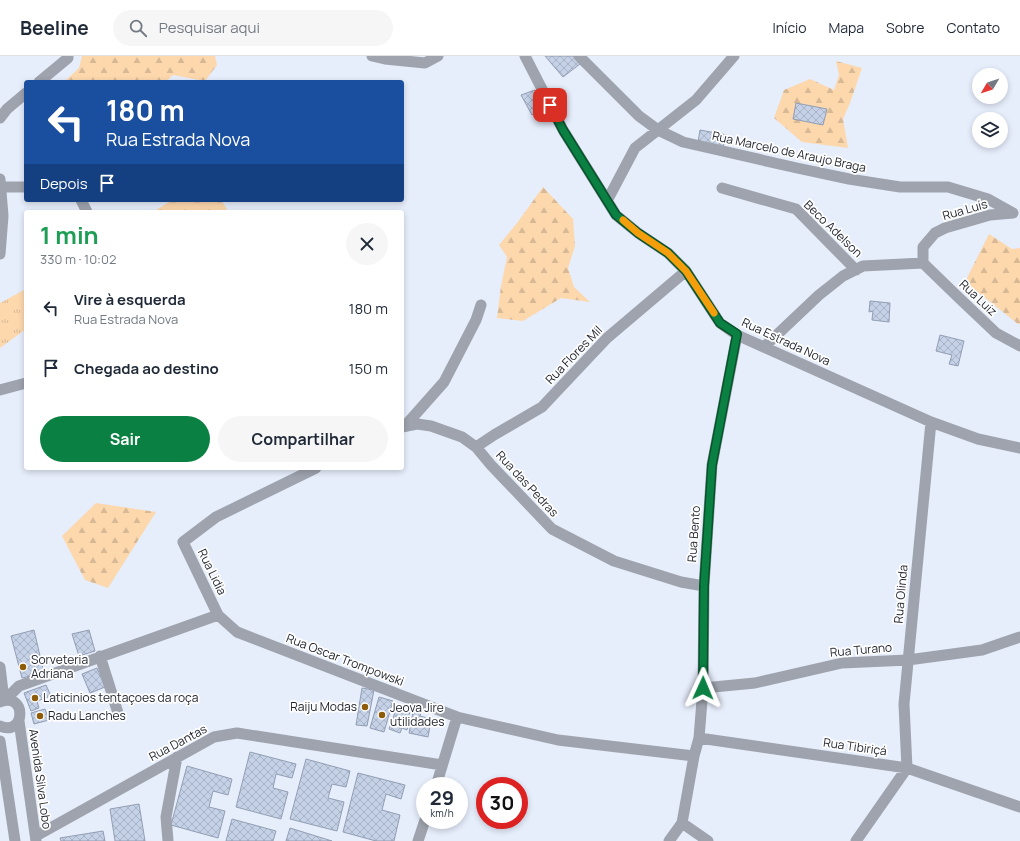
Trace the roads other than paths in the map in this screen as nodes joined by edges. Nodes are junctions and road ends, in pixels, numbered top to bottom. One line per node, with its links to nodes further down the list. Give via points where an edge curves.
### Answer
1 (68, 56): 7 (street)
2 (372, 56): 3 (street, via 385,60 425,63)
3 (438, 56)
4 (525, 56): 14 (street, Rua Estrada Nova, via 563,130)
5 (578, 56): 10 (street, Rua Marcelo de Araujo Braga, via 639,116)
6 (734, 56): 10 (street, via 696,100)
7 (41, 80)
8 (24, 95): 9 (street)
9 (0, 118)
10 (658, 130): 14 (street, via 635,148); 15 (street, Rua Marcelo de Araujo Braga, via 683,142 834,176 900,187 948,187 988,199)
11 (1, 183): 12 (street); 16 (street, via 3,216)
12 (24, 187)
13 (722, 188): 18 (street, Beco Adelson, via 796,209)
14 (607, 201): 19 (street, Rua Estrada Nova, via 616,215 668,253)
15 (1017, 213): 17 (street, Rua Luís, via 990,215 945,228 936,233 923,248)
16 (0, 254)
17 (923, 263): 18 (street, via 863,266); 22 (street, Rua Luiz, via 996,333)
18 (856, 270): 23 (street, via 843,276 819,295)
19 (686, 271): 21 (street, Rua Estrada Nova, via 720,323); 28 (street, Rua Flores Mil, via 607,338 542,407)
20 (482, 305): 27 (street, via 444,382)
21 (737, 334): 23 (street, Rua Estrada Nova); 31 (street, Rua Bento, via 712,465)
22 (1020, 346)
23 (764, 347): 26 (street, Rua Estrada Nova)
24 (24, 384): 25 (street)
25 (0, 390)
26 (931, 422): 29 (street, Rua Estrada Nova, via 978,439); 35 (street, Rua Olinda)
27 (404, 426): 28 (street, Rua das Pedras, via 431,426 462,437)
28 (476, 447): 31 (street, Rua das Pedras, via 552,529 614,561 681,582)
29 (1020, 448)
30 (312, 470): 32 (street, Rua Lidia, via 216,517 183,542)
31 (704, 586): 37 (street, Rua Bento)
32 (218, 614): 34 (street); 40 (street, Rua Oscar Trompowski, via 237,632)
33 (1020, 637): 35 (street, Rua Turano, via 982,650)
34 (100, 656): 38 (street, via 19,686); 39 (street)
35 (908, 660): 37 (street, Rua Turano, via 842,663 755,683); 48 (street, Rua Olinda, via 904,704)
36 (0, 667): 38 (street)
37 (703, 688): 43 (street, Rua Bento)
38 (5, 701): 41 (street, Avenida Silva Lobo, via 19,707)
39 (118, 713)
40 (457, 717): 45 (street, Rua Oscar Trompowski, via 558,740); 47 (street)
41 (19, 721): 42 (street, via 10,727); 53 (street, Avenida Silva Lobo)
42 (0, 726)
43 (700, 738): 45 (street); 48 (street, Rua Tibiriçá)
44 (0, 741): 54 (street)
45 (694, 756): 51 (street)
46 (178, 757): 47 (street, Rua Dantas, via 214,737 237,734); 53 (street, Rua Dantas); 55 (street, via 166,817)
47 (442, 765): 49 (street)
48 (907, 768): 50 (street, Rua Tibiriçá); 59 (street)
49 (439, 777)
50 (1020, 807)
51 (682, 823): 57 (street); 58 (street)
52 (422, 829): 56 (street)
53 (36, 839)
54 (15, 841)
55 (168, 841)
56 (418, 841)
57 (669, 841)
58 (708, 841)
59 (856, 841)

